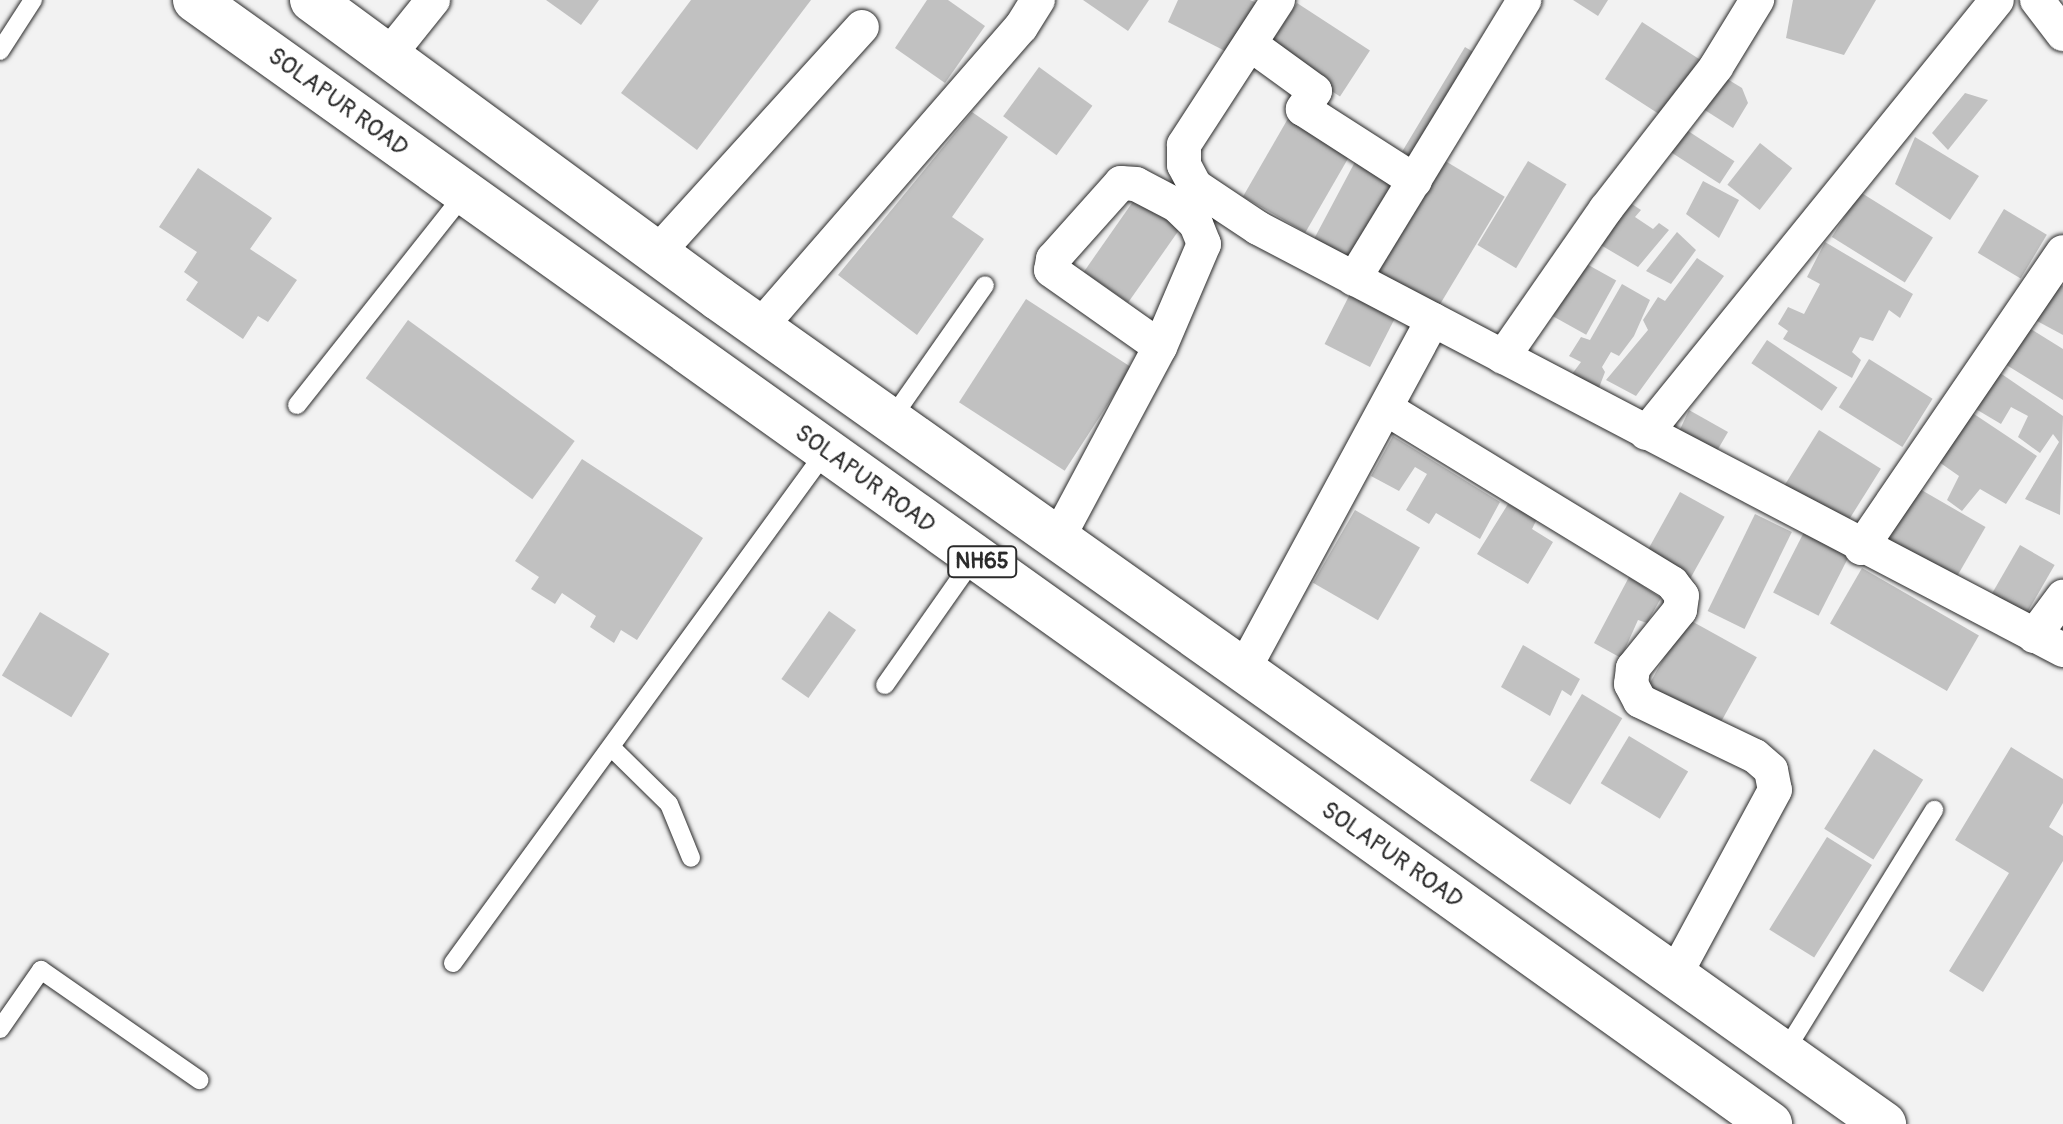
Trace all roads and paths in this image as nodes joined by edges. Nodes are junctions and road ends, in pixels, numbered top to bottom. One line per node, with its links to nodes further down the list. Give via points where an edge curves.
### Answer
1 (33, 0): 14 (lane)
2 (195, 0): 17 (highway, SOLAPUR ROAD / NH65)
3 (312, 0): 15 (highway, NH65)
4 (433, 0): 15 (street)
5 (1038, 0): 23 (street, via 1021,27)
6 (1278, 0): 13 (street)
7 (1524, 0): 16 (street)
8 (1757, 0): 25 (street, via 1716,67 1606,209)
9 (1997, 0): 29 (street)
10 (2037, 0): 12 (street)
11 (862, 27): 19 (street)
12 (2063, 34)
13 (1250, 44): 16 (street, via 1315,91 1303,109); 20 (street, via 1184,145 1184,165 1195,186 1217,204)
14 (0, 51)
15 (388, 56): 19 (highway, NH65)
16 (1415, 181): 20 (street)
17 (465, 193): 26 (lane); 30 (highway, SOLAPUR ROAD / NH65)
18 (2063, 252): 32 (street)
19 (657, 253): 23 (highway, NH65)
20 (1354, 279): 22 (street)
21 (985, 285): 28 (lane)
22 (1433, 320): 25 (street); 27 (street)
23 (760, 327): 28 (highway, NH65)
24 (1160, 347): 24 (street, via 1051,270 1053,259 1121,183 1136,184 1176,205 1202,234 1201,257); 31 (street)
25 (1503, 357): 29 (street)
26 (297, 405)
27 (1387, 409): 36 (street, via 1323,517); 42 (street, via 1672,583 1682,596 1680,610 1633,668 1631,684 1640,701 1755,756 1771,770 1775,790)
28 (892, 418): 31 (highway, NH65)
29 (1646, 433): 32 (street)
30 (826, 451): 33 (highway, SOLAPUR ROAD / NH65); 38 (lane)
31 (1059, 536): 36 (highway, NH65)
32 (1861, 548): 35 (street)
33 (975, 557): 37 (lane); 46 (highway, SOLAPUR ROAD / NH65)
34 (2063, 597): 35 (street)
35 (2048, 643)
36 (1244, 669): 42 (highway, NH65)
37 (885, 685)
38 (611, 747): 40 (lane, via 669,804); 41 (lane)
39 (1934, 810): 44 (lane)
40 (691, 858)
41 (453, 963)
42 (1675, 975): 44 (highway, NH65)
43 (0, 1029): 45 (lane, via 41,970)
44 (1784, 1053): 47 (highway, NH65)
45 (199, 1080)
46 (1770, 1124)
47 (1884, 1124)

